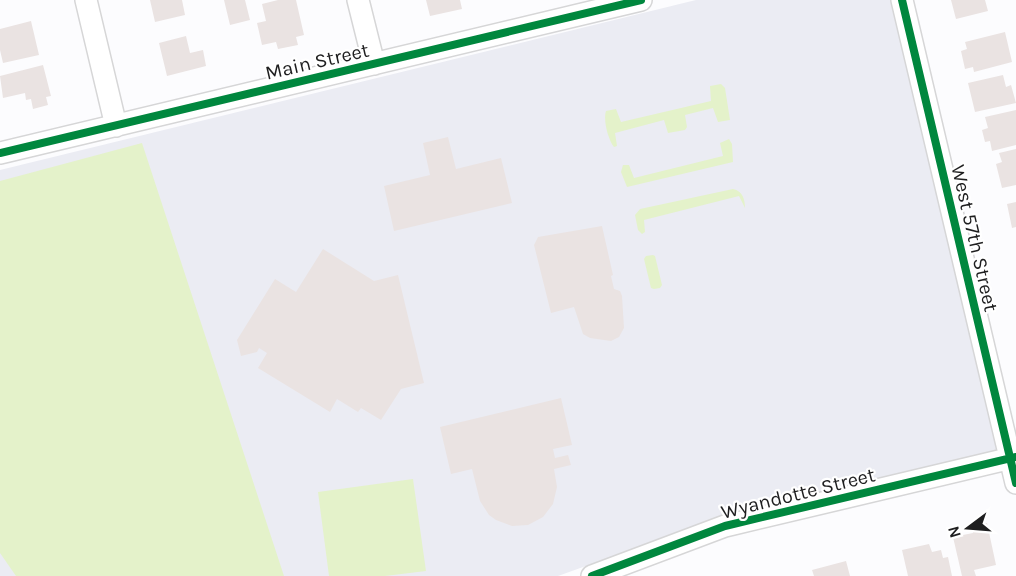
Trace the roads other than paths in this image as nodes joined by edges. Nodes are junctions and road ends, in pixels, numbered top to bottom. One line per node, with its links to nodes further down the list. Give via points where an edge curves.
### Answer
1 (86, 0): 6 (street)
2 (358, 0): 5 (street)
3 (902, 0): 8 (street, West 57th Street)
4 (636, 1): 5 (street, Main Street)
5 (374, 64): 6 (street, Main Street)
6 (116, 126): 7 (street, Main Street)
7 (0, 153)
8 (1013, 458): 9 (street, West 57th Street); 10 (street, Wyandotte Street, via 725,526)
9 (1016, 483)
10 (592, 576)

